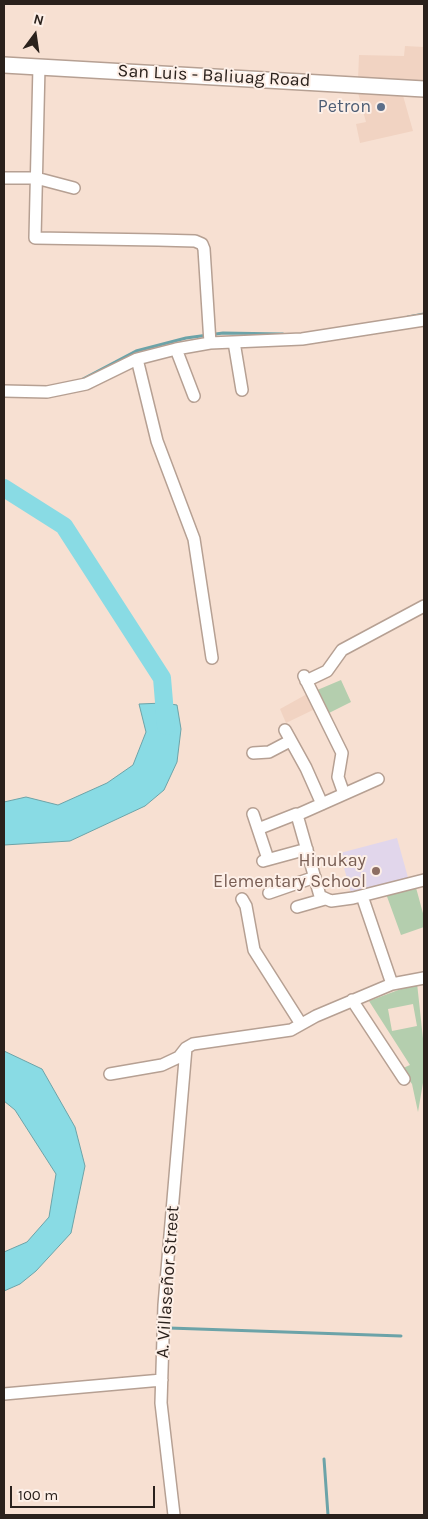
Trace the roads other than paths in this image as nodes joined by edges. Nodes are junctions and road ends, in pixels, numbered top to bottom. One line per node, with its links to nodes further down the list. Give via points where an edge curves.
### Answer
1 (4, 65): 2 (main road, San Luis - Baliuag Road)
2 (39, 66): 3 (main road, San Luis - Baliuag Road); 5 (street)
3 (424, 89)
4 (4, 178): 5 (street)
5 (36, 178): 6 (street); 8 (street, via 35,238 168,240 202,244)
6 (74, 188)
7 (424, 320): 9 (street, via 302,340)
8 (210, 340): 9 (street); 10 (street)
9 (234, 342): 12 (street)
10 (176, 349): 11 (street); 14 (street)
11 (137, 359): 13 (street, via 86,384 47,392); 16 (street, via 157,441 194,540)
12 (242, 390)
13 (4, 392)
14 (194, 396)
15 (424, 606): 21 (street, via 342,650 327,671 305,679 342,754 338,777)
16 (212, 658)
17 (285, 730): 18 (street)
18 (290, 741): 19 (street, via 269,752); 22 (street)
19 (252, 754)
20 (378, 779): 21 (street)
21 (344, 794): 22 (street)
22 (322, 804): 26 (street, via 298,815)
23 (253, 814): 25 (street)
24 (296, 814): 25 (street)
25 (258, 828): 26 (street, via 266,860)
26 (307, 849): 27 (street)
27 (314, 877): 29 (street); 31 (street, via 320,896)
28 (424, 880): 30 (street)
29 (269, 894)
30 (362, 896): 31 (street); 35 (street)
31 (325, 899): 33 (street)
32 (242, 900): 37 (street, via 254,950)
33 (297, 907)
34 (424, 978): 35 (street)
35 (392, 984): 36 (street)
36 (352, 1000): 37 (street); 40 (street)
37 (301, 1024): 38 (street, via 291,1030 193,1044)
38 (186, 1048): 39 (street, via 179,1057 162,1065); 41 (street, A. Villaseñor Street, via 164,1306)
39 (110, 1074)
40 (404, 1079)
41 (162, 1380): 42 (street); 43 (street, A. Villaseñor Street, via 161,1403)
42 (4, 1394)
43 (174, 1515)

